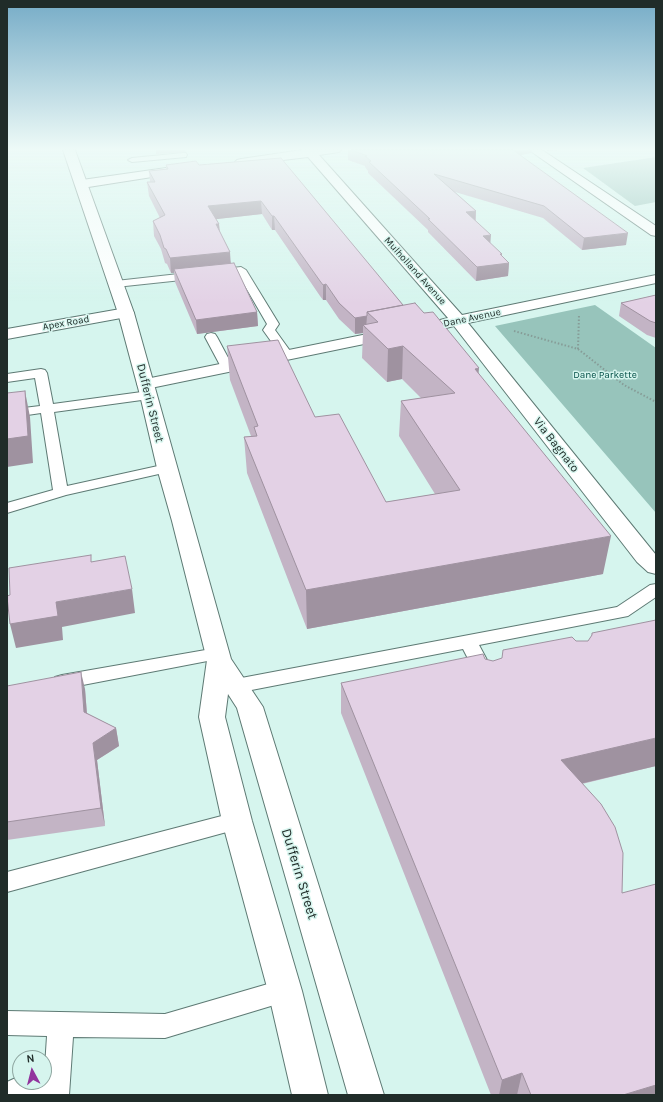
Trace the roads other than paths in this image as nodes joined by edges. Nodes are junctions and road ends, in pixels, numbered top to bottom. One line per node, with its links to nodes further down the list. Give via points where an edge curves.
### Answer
1 (88, 201): 6 (street, Dufferin Street)
2 (354, 201): 8 (street, Mulholland Avenue)
3 (611, 201): 4 (street)
4 (656, 232)
5 (656, 279): 8 (street, Dane Avenue)
6 (116, 284): 7 (street, Dufferin Street); 13 (lane, via 241,270 273,324 269,330)
7 (126, 313): 11 (street, Apex Road); 16 (street, Dufferin Street)
8 (459, 320): 9 (street, Dane Avenue); 22 (street, Via Bagnato, via 469,336 645,557)
9 (428, 327)
10 (405, 331): 13 (street)
11 (7, 334)
12 (211, 337): 14 (lane)
13 (287, 355): 14 (street)
14 (227, 367): 16 (street)
15 (7, 378): 17 (lane, via 40,373)
16 (148, 390): 17 (lane); 19 (street, Dufferin Street)
17 (47, 409): 18 (lane); 20 (lane)
18 (7, 414)
19 (167, 468): 20 (lane); 27 (street, Dufferin Street)
20 (61, 492): 21 (lane)
21 (7, 508)
22 (656, 567)
23 (656, 589): 24 (lane, via 622,612)
24 (551, 625): 25 (lane); 26 (lane)
25 (468, 641): 28 (lane); 30 (lane)
26 (562, 642)
27 (218, 657): 29 (lane); 30 (street, Dufferin Street); 31 (street, Dufferin Street, via 212,717)
28 (489, 682)
29 (45, 686)
30 (236, 686): 40 (street, Dufferin Street, via 250,707)
31 (237, 821): 32 (lane); 33 (street, Dufferin Street)
32 (7, 882)
33 (285, 991): 35 (lane, via 165,1026); 39 (street, Dufferin Street)
34 (7, 1023): 35 (lane)
35 (61, 1024): 36 (lane)
36 (52, 1068)
37 (24, 1090): 38 (lane)
38 (7, 1095)
39 (310, 1095)
40 (366, 1095)

